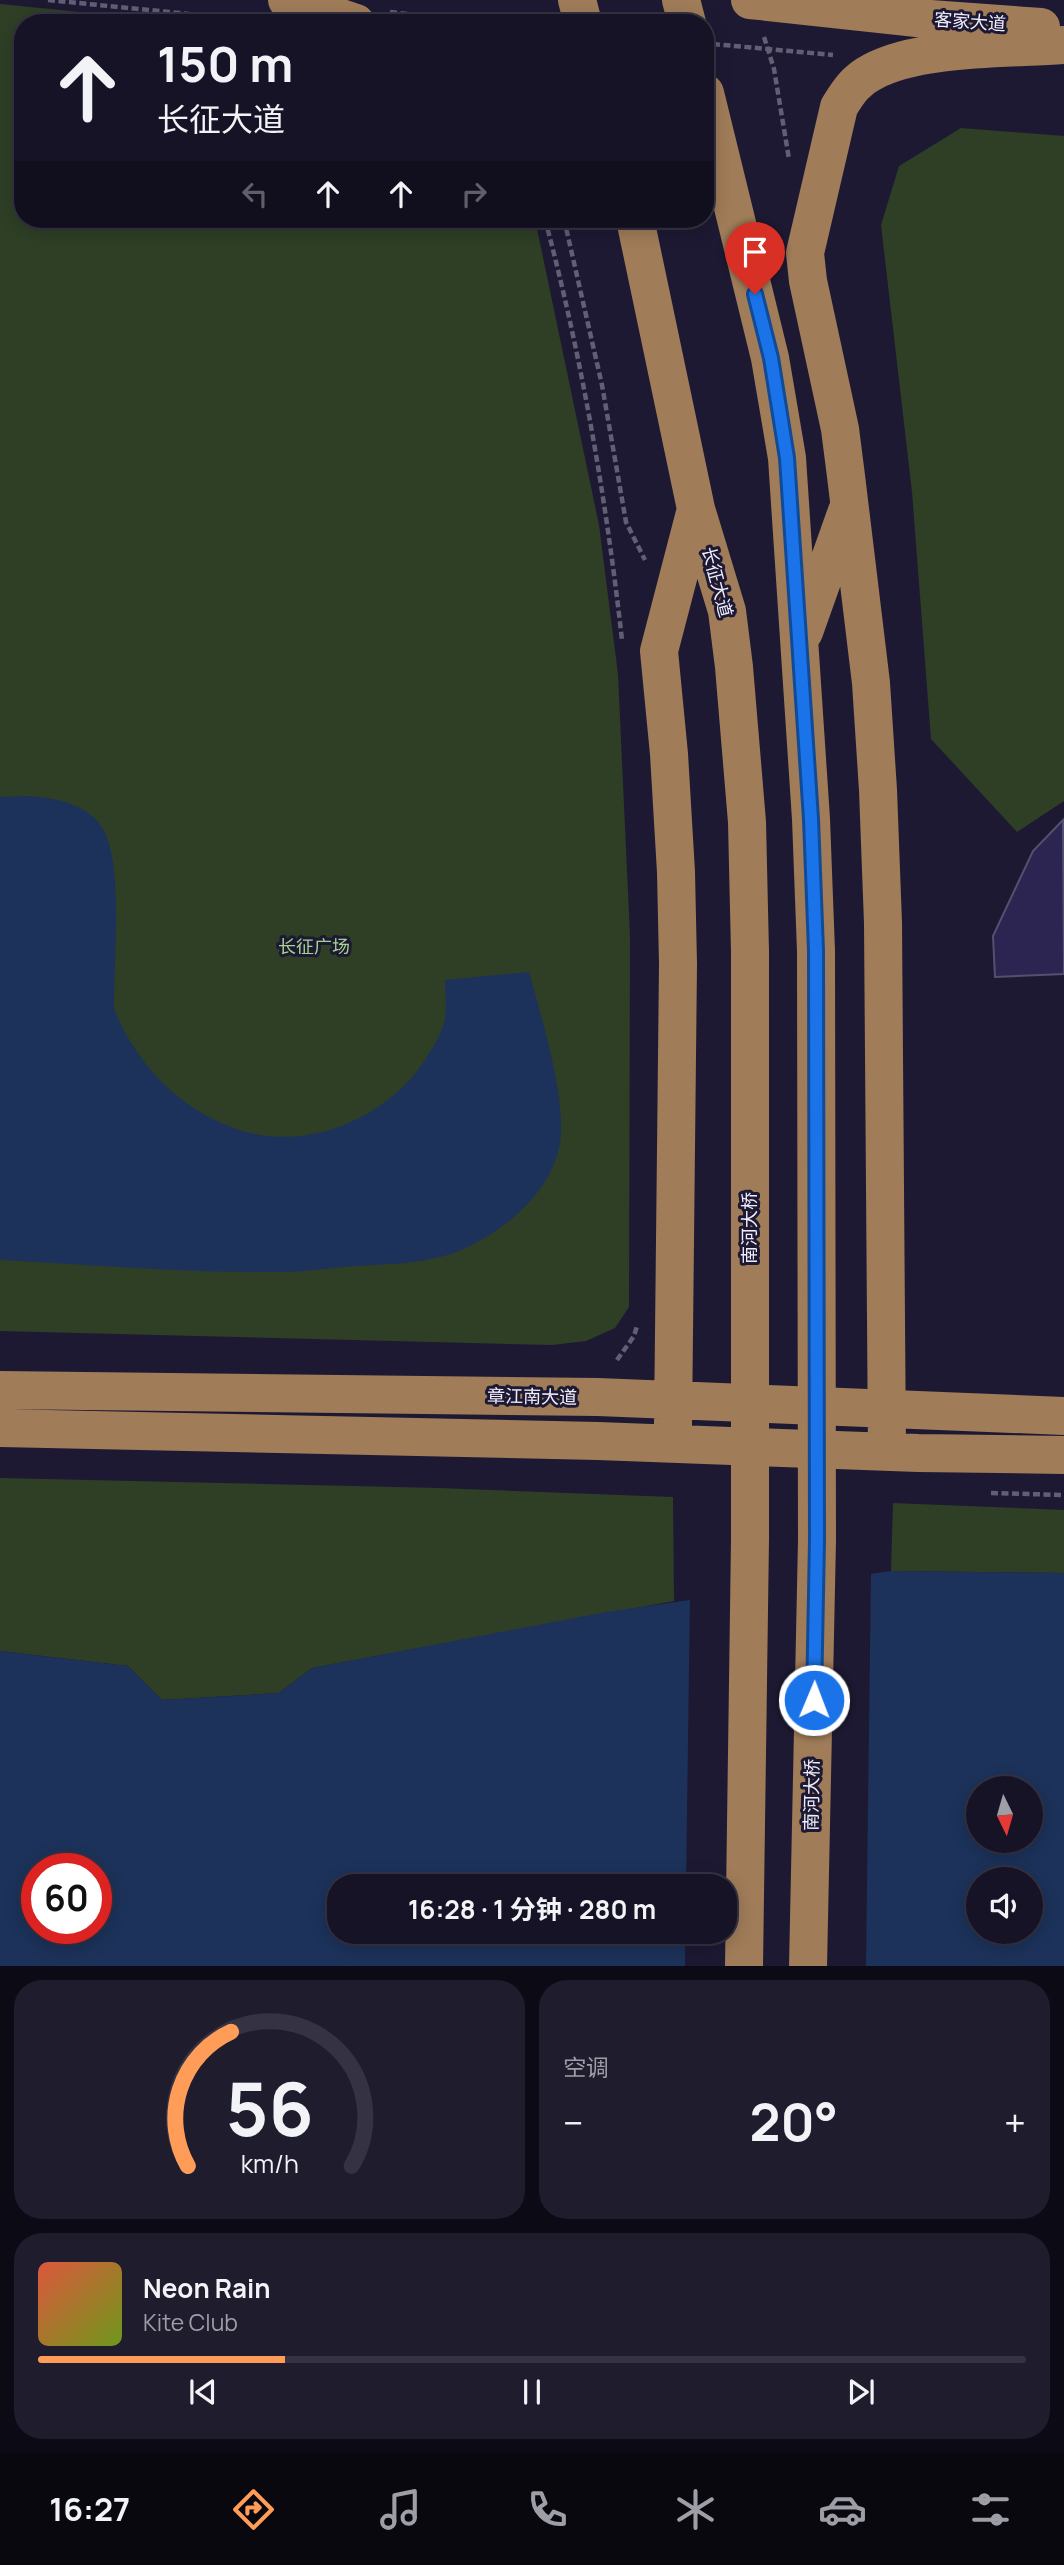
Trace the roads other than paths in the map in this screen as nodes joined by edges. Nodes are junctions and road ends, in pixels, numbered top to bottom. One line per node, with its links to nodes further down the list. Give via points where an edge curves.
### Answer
1 (287, 0): 3 (main road)
2 (750, 0): 4 (main road, 客家大道)
3 (329, 14)
4 (1064, 29)
5 (1064, 46): 9 (main road, via 923,57 884,66 852,86 839,107 805,253)
6 (714, 129): 8 (main road)
7 (637, 228): 11 (main road, 长征大道)
8 (755, 294): 9 (main road); 12 (main road, via 787,458)
9 (830, 381): 10 (main road)
10 (849, 505): 12 (main road); 15 (main road, via 871,683 882,855)
11 (696, 509): 13 (main road, 长征大道, via 727,611 734,667 747,822); 18 (main road, via 659,651 677,886)
12 (798, 648): 22 (main road, 南河大桥, bridge, via 816,951 817,1540)
13 (750, 952): 21 (main road, 南河大桥, bridge)
14 (0, 1390): 15 (main road, 章江南大道, via 598,1397)
15 (887, 1409): 16 (main road, 章江南大道); 19 (main road)
16 (1064, 1416)
17 (0, 1428): 18 (main road)
18 (672, 1443): 19 (main road)
19 (887, 1452): 20 (main road)
20 (1064, 1455)
21 (744, 1966)
22 (808, 1966)

